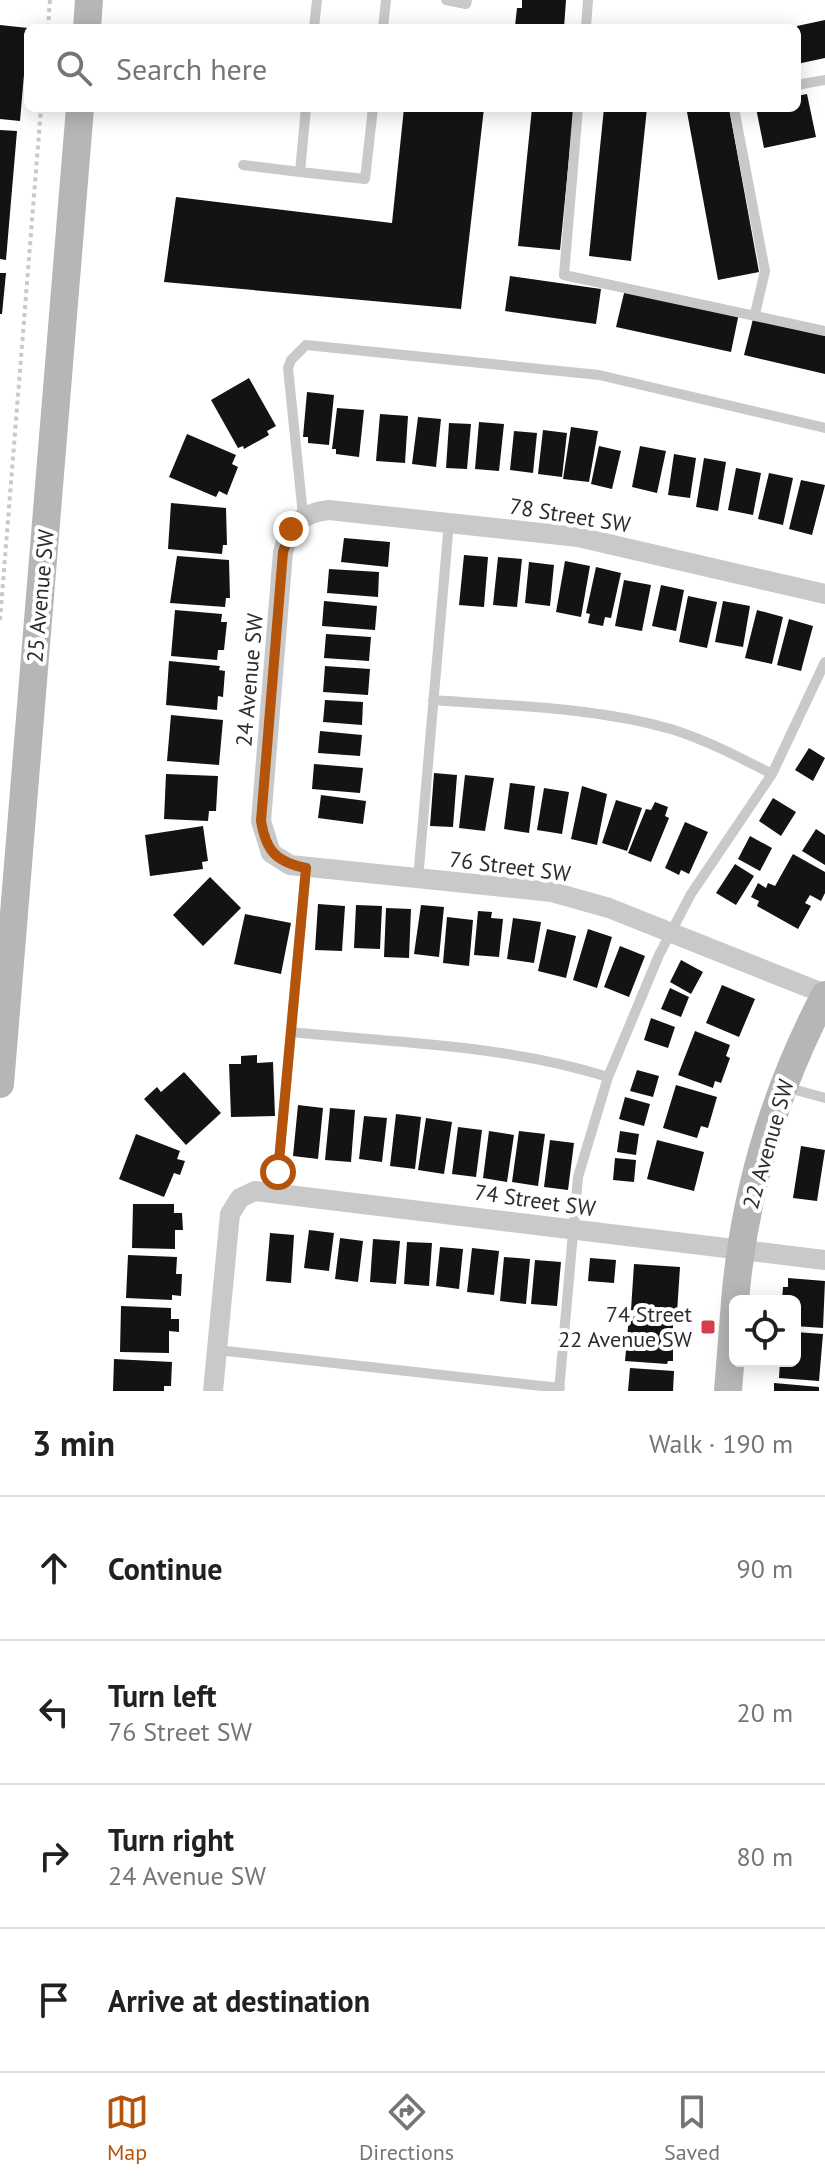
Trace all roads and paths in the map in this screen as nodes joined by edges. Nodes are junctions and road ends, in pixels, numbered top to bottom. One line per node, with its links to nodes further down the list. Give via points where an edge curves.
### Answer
1 (50, 0): 8 (path)
2 (89, 0): 9 (main road)
3 (317, 0): 10 (lane)
4 (386, 0): 11 (lane)
5 (446, 0): 6 (lane)
6 (467, 0)
7 (588, 0): 12 (lane)
8 (48, 24)
9 (87, 24)
10 (314, 24)
11 (383, 24)
12 (586, 24)
13 (825, 80): 14 (lane)
14 (801, 84)
15 (41, 112): 29 (path)
16 (80, 112): 40 (main road, 25 Avenue SW)
17 (306, 112): 22 (lane)
18 (373, 112): 22 (lane, via 365,179)
19 (578, 112): 23 (lane, via 564,275)
20 (735, 112): 23 (lane, via 765,271)
21 (243, 165): 22 (lane)
22 (300, 172)
23 (755, 314): 24 (lane)
24 (825, 331)
25 (825, 428): 26 (lane, via 599,375 306,345 288,368)
26 (303, 515): 27 (street, 78 Street SW, via 329,510); 33 (street, 24 Avenue SW, via 283,552 261,821)
27 (449, 522): 28 (street, 78 Street SW, via 578,537); 31 (lane)
28 (825, 594)
29 (0, 620)
30 (825, 662): 32 (lane)
31 (433, 700): 32 (lane, via 624,719 712,744); 35 (lane)
32 (772, 774): 36 (lane, via 691,894)
33 (271, 853): 34 (street, 76 Street SW)
34 (306, 868): 35 (street, 76 Street SW); 38 (lane)
35 (418, 880): 36 (street, 76 Street SW, via 552,892)
36 (672, 933): 37 (street, 76 Street SW); 39 (lane)
37 (825, 994): 41 (main road, 22 Avenue SW)
38 (292, 1032): 39 (lane, via 511,1055 560,1062); 43 (lane)
39 (608, 1077): 44 (lane, via 578,1177)
40 (0, 1084)
41 (783, 1087): 42 (lane); 45 (main road, 22 Avenue SW, via 752,1188)
42 (825, 1098)
43 (276, 1193): 44 (street, 74 Street SW); 48 (street, 74 Street SW, via 255,1191 240,1198 230,1214)
44 (573, 1230): 45 (street, 74 Street SW); 50 (lane)
45 (741, 1252): 46 (street, 74 Street SW); 47 (main road, 22 Avenue SW)
46 (825, 1260)
47 (736, 1295)
48 (217, 1350): 50 (lane); 51 (street)
49 (730, 1367): 52 (main road, 22 Avenue SW)
50 (560, 1390)
51 (213, 1391)
52 (728, 1391)

